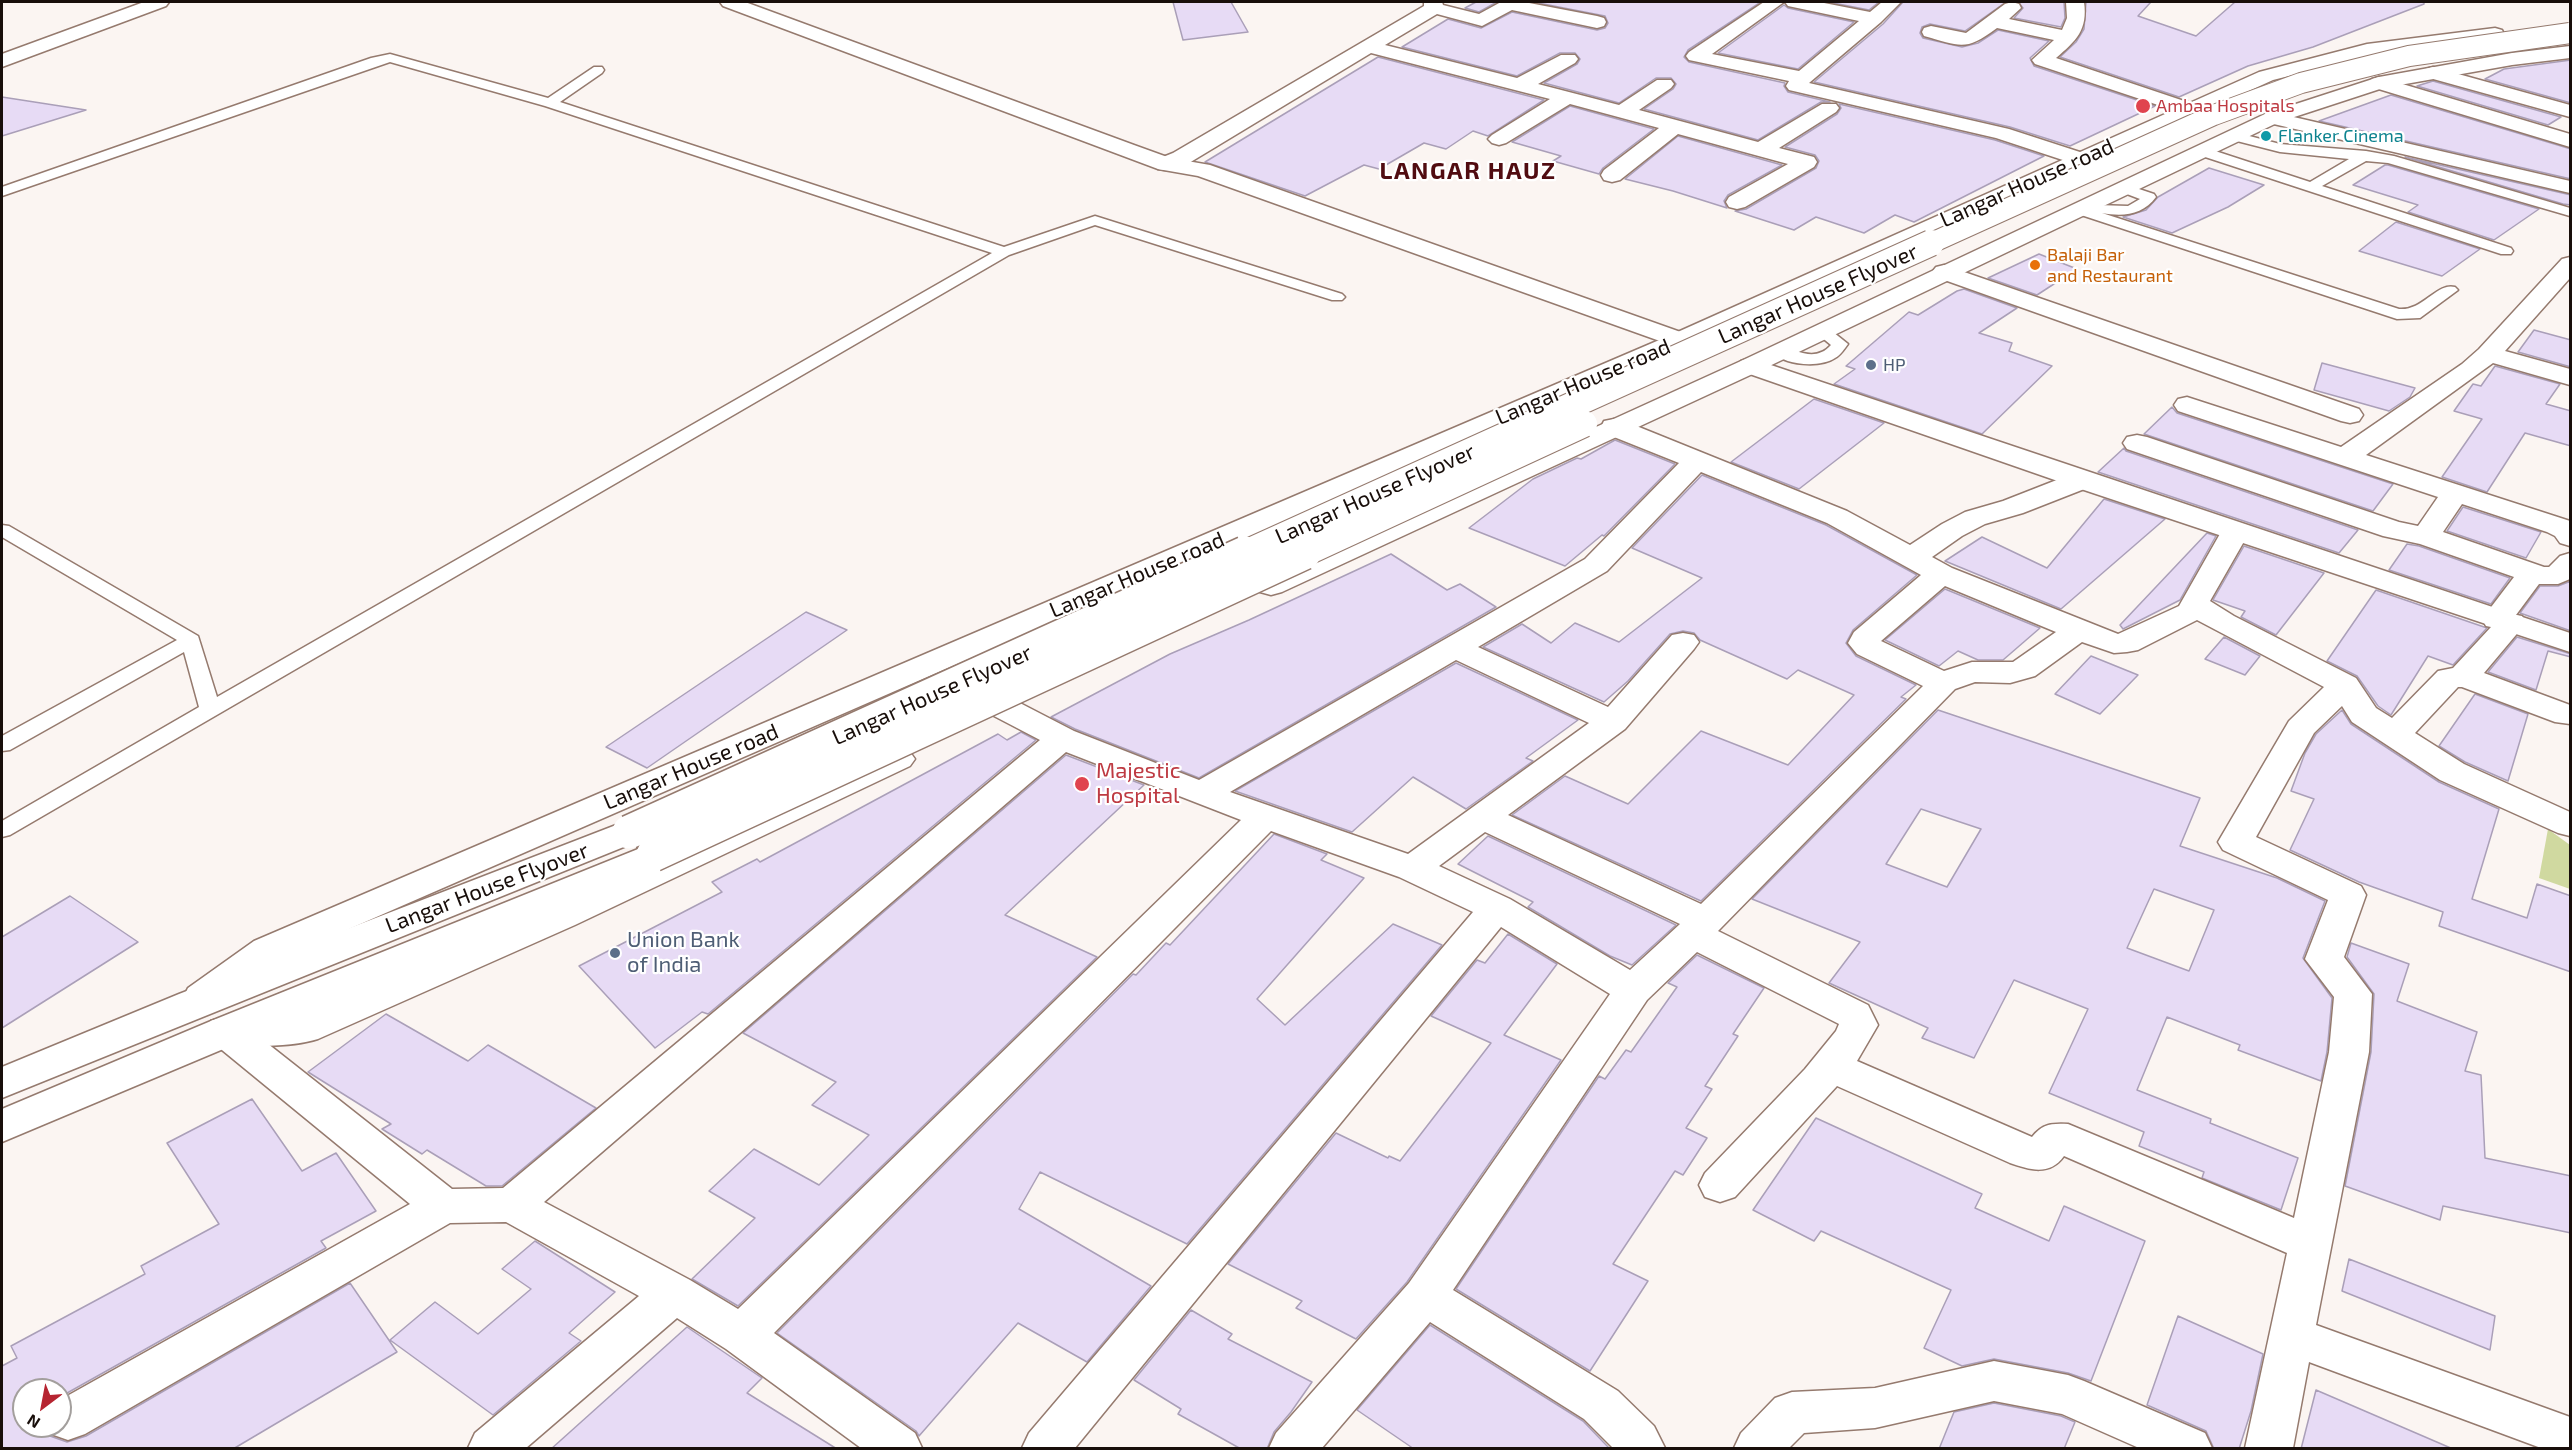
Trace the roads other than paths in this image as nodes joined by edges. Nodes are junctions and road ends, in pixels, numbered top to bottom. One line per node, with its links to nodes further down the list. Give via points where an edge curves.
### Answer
1 (160, 2): 21 (main road)
2 (729, 2): 44 (main road)
3 (769, 2): 44 (main road)
4 (1775, 2): 24 (main road, via 1696,56)
5 (1794, 2): 11 (main road)
6 (1892, 2): 11 (main road)
7 (2075, 2): 17 (main road, via 2076,18)
8 (1511, 3): 9 (main road, via 1482,20); 12 (main road)
9 (1434, 5): 18 (main road)
10 (2012, 8): 13 (main road)
11 (1874, 18): 24 (main road)
12 (1597, 22)
13 (1994, 22): 15 (main road, via 1966,40); 17 (main road)
14 (2571, 25): 28 (main road, Langar House road, via 2367,50 2266,76)
15 (1931, 32)
16 (2571, 33): 102 (main road, Langar House Flyover, bridge, via 2373,63 2312,79 2214,116)
17 (2069, 37): 32 (main road, via 2042,60)
18 (1370, 47): 27 (main road); 44 (main road)
19 (2566, 52): 23 (main road, Langar House road); 102 (main road, Langar House Flyover, bridge, via 2521,48 2391,70 2332,86 2236,123)
20 (1568, 59): 27 (main road)
21 (2, 61)
22 (598, 70): 30 (lane)
23 (2433, 73): 25 (main road, Langar House road); 33 (main road)
24 (1803, 78): 43 (main road, via 1796,86 2002,133)
25 (2379, 83): 35 (main road, Langar House road); 39 (main road)
26 (1664, 84): 34 (main road)
27 (1520, 86): 29 (main road)
28 (2225, 93): 32 (main road, Langar House road); 35 (main road)
29 (1567, 97): 34 (main road); 38 (main road)
30 (550, 103): 48 (lane, via 382,59); 53 (lane)
31 (1829, 108): 40 (main road)
32 (2189, 109): 43 (main road, Langar House road)
33 (2571, 111)
34 (1622, 112): 36 (main road)
35 (2279, 116): 37 (main road, Langar House road); 47 (main road)
36 (1674, 127): 40 (main road); 45 (main road)
37 (2234, 136): 41 (main road, Langar House road); 42 (lane, via 2280,148)
38 (1499, 139)
39 (2571, 141)
40 (1761, 150): 49 (main road, via 1806,162)
41 (2201, 151): 46 (lane); 50 (main road, Langar House road)
42 (2366, 155): 46 (lane); 51 (lane)
43 (2078, 159): 54 (main road, Langar House road)
44 (1173, 161): 59 (main road)
45 (1612, 175)
46 (2311, 187): 52 (lane)
47 (2571, 187)
48 (2, 192)
49 (1737, 202)
50 (2082, 207): 56 (main road, Langar House road); 57 (lane, via 2397,314 2414,315)
51 (2571, 212)
52 (2506, 251)
53 (1004, 252): 58 (lane, via 1095,219); 91 (lane)
54 (1859, 259): 56 (main road); 59 (main road, Langar House road)
55 (2571, 264): 60 (main road)
56 (1934, 277): 61 (main road, Langar House road); 65 (main road)
57 (2450, 290)
58 (1337, 297)
59 (1680, 340): 64 (main road, Langar House road)
60 (2488, 354): 62 (main road); 69 (main road)
61 (1750, 366): 66 (main road, Langar House road); 71 (main road)
62 (2571, 377)
63 (2187, 405): 67 (main road)
64 (1527, 407): 66 (main road); 107 (main road, Langar House road, via 267,950)
65 (2350, 414)
66 (1601, 433): 70 (main road); 90 (main road, Langar House road)
67 (2200, 437): 68 (main road); 69 (main road); 76 (main road, via 2393,530)
68 (2138, 443)
69 (2344, 457): 72 (main road)
70 (1697, 460): 78 (main road, via 1837,517); 86 (main road, via 1596,565)
71 (2082, 480): 74 (main road); 78 (main road, via 1952,530)
72 (2455, 493): 75 (main road); 76 (main road)
73 (2, 530): 83 (lane)
74 (2235, 531): 80 (main road, via 2193,604); 81 (main road)
75 (2569, 531)
76 (2426, 536): 79 (main road)
77 (2571, 562): 79 (main road, via 2558,575)
78 (1926, 566): 82 (main road); 88 (main road, via 1864,643)
79 (2532, 573): 81 (main road)
80 (2198, 608): 82 (main road, via 2122,644 2108,643); 89 (main road)
81 (2504, 621): 85 (main road); 87 (main road)
82 (2078, 631): 88 (main road, via 2024,669 2010,673 1972,672)
83 (191, 640): 91 (lane); 96 (lane)
84 (1683, 642): 93 (main road)
85 (2571, 643)
86 (1456, 648): 93 (main road); 97 (main road)
87 (2463, 676): 92 (main road); 94 (main road, via 2449,678)
88 (1941, 683): 105 (main road)
89 (2345, 685): 94 (main road, via 2364,715); 115 (main road, via 2301,728 2236,842 2348,895 2324,959 2353,994 2349,1052)
90 (1006, 709): 95 (main road); 108 (main road, Langar House road, via 562,916 304,1029)
91 (210, 710): 101 (lane)
92 (2567, 715)
93 (1613, 722): 99 (main road)
94 (2395, 735): 100 (main road, via 2452,772)
95 (1062, 738): 97 (main road); 113 (main road)
96 (2, 745)
97 (1201, 794): 98 (main road)
98 (1265, 817): 103 (main road); 118 (main road)
99 (1482, 817): 103 (main road); 105 (main road)
100 (2571, 825)
101 (2, 830)
102 (641, 844): 107 (main road, Langar House Flyover); 108 (main road, Langar House Flyover)
103 (1412, 868): 104 (main road)
104 (1497, 908): 106 (main road); 124 (main road)
105 (1699, 927): 106 (main road); 109 (main road, via 1856,1017 1858,1028)
106 (1633, 990): 117 (main road)
107 (193, 1004): 110 (main road)
108 (225, 1031): 111 (main road, Langar House Flyover); 114 (main road)
109 (1831, 1066): 112 (main road); 115 (main road, via 2025,1152 2042,1154 2054,1139 2068,1140)
110 (2, 1083)
111 (2, 1126)
112 (1720, 1185)
113 (512, 1205): 114 (main road); 116 (main road)
114 (443, 1206): 120 (main road)
115 (2310, 1244): 119 (main road)
116 (674, 1293): 118 (main road); 122 (main road)
117 (1425, 1296): 125 (main road); 126 (main road, via 1601,1405)
118 (742, 1335): 123 (main road)
119 (2292, 1336): 121 (main road); 129 (main road)
120 (72, 1417)
121 (2571, 1438)
122 (492, 1449)
123 (897, 1449)
124 (1046, 1449)
125 (1293, 1449)
126 (1641, 1449)
127 (1758, 1449): 128 (main road, via 1792,1413 1875,1408 1994,1381 2068,1395)
128 (2188, 1449)
129 (2269, 1449)

